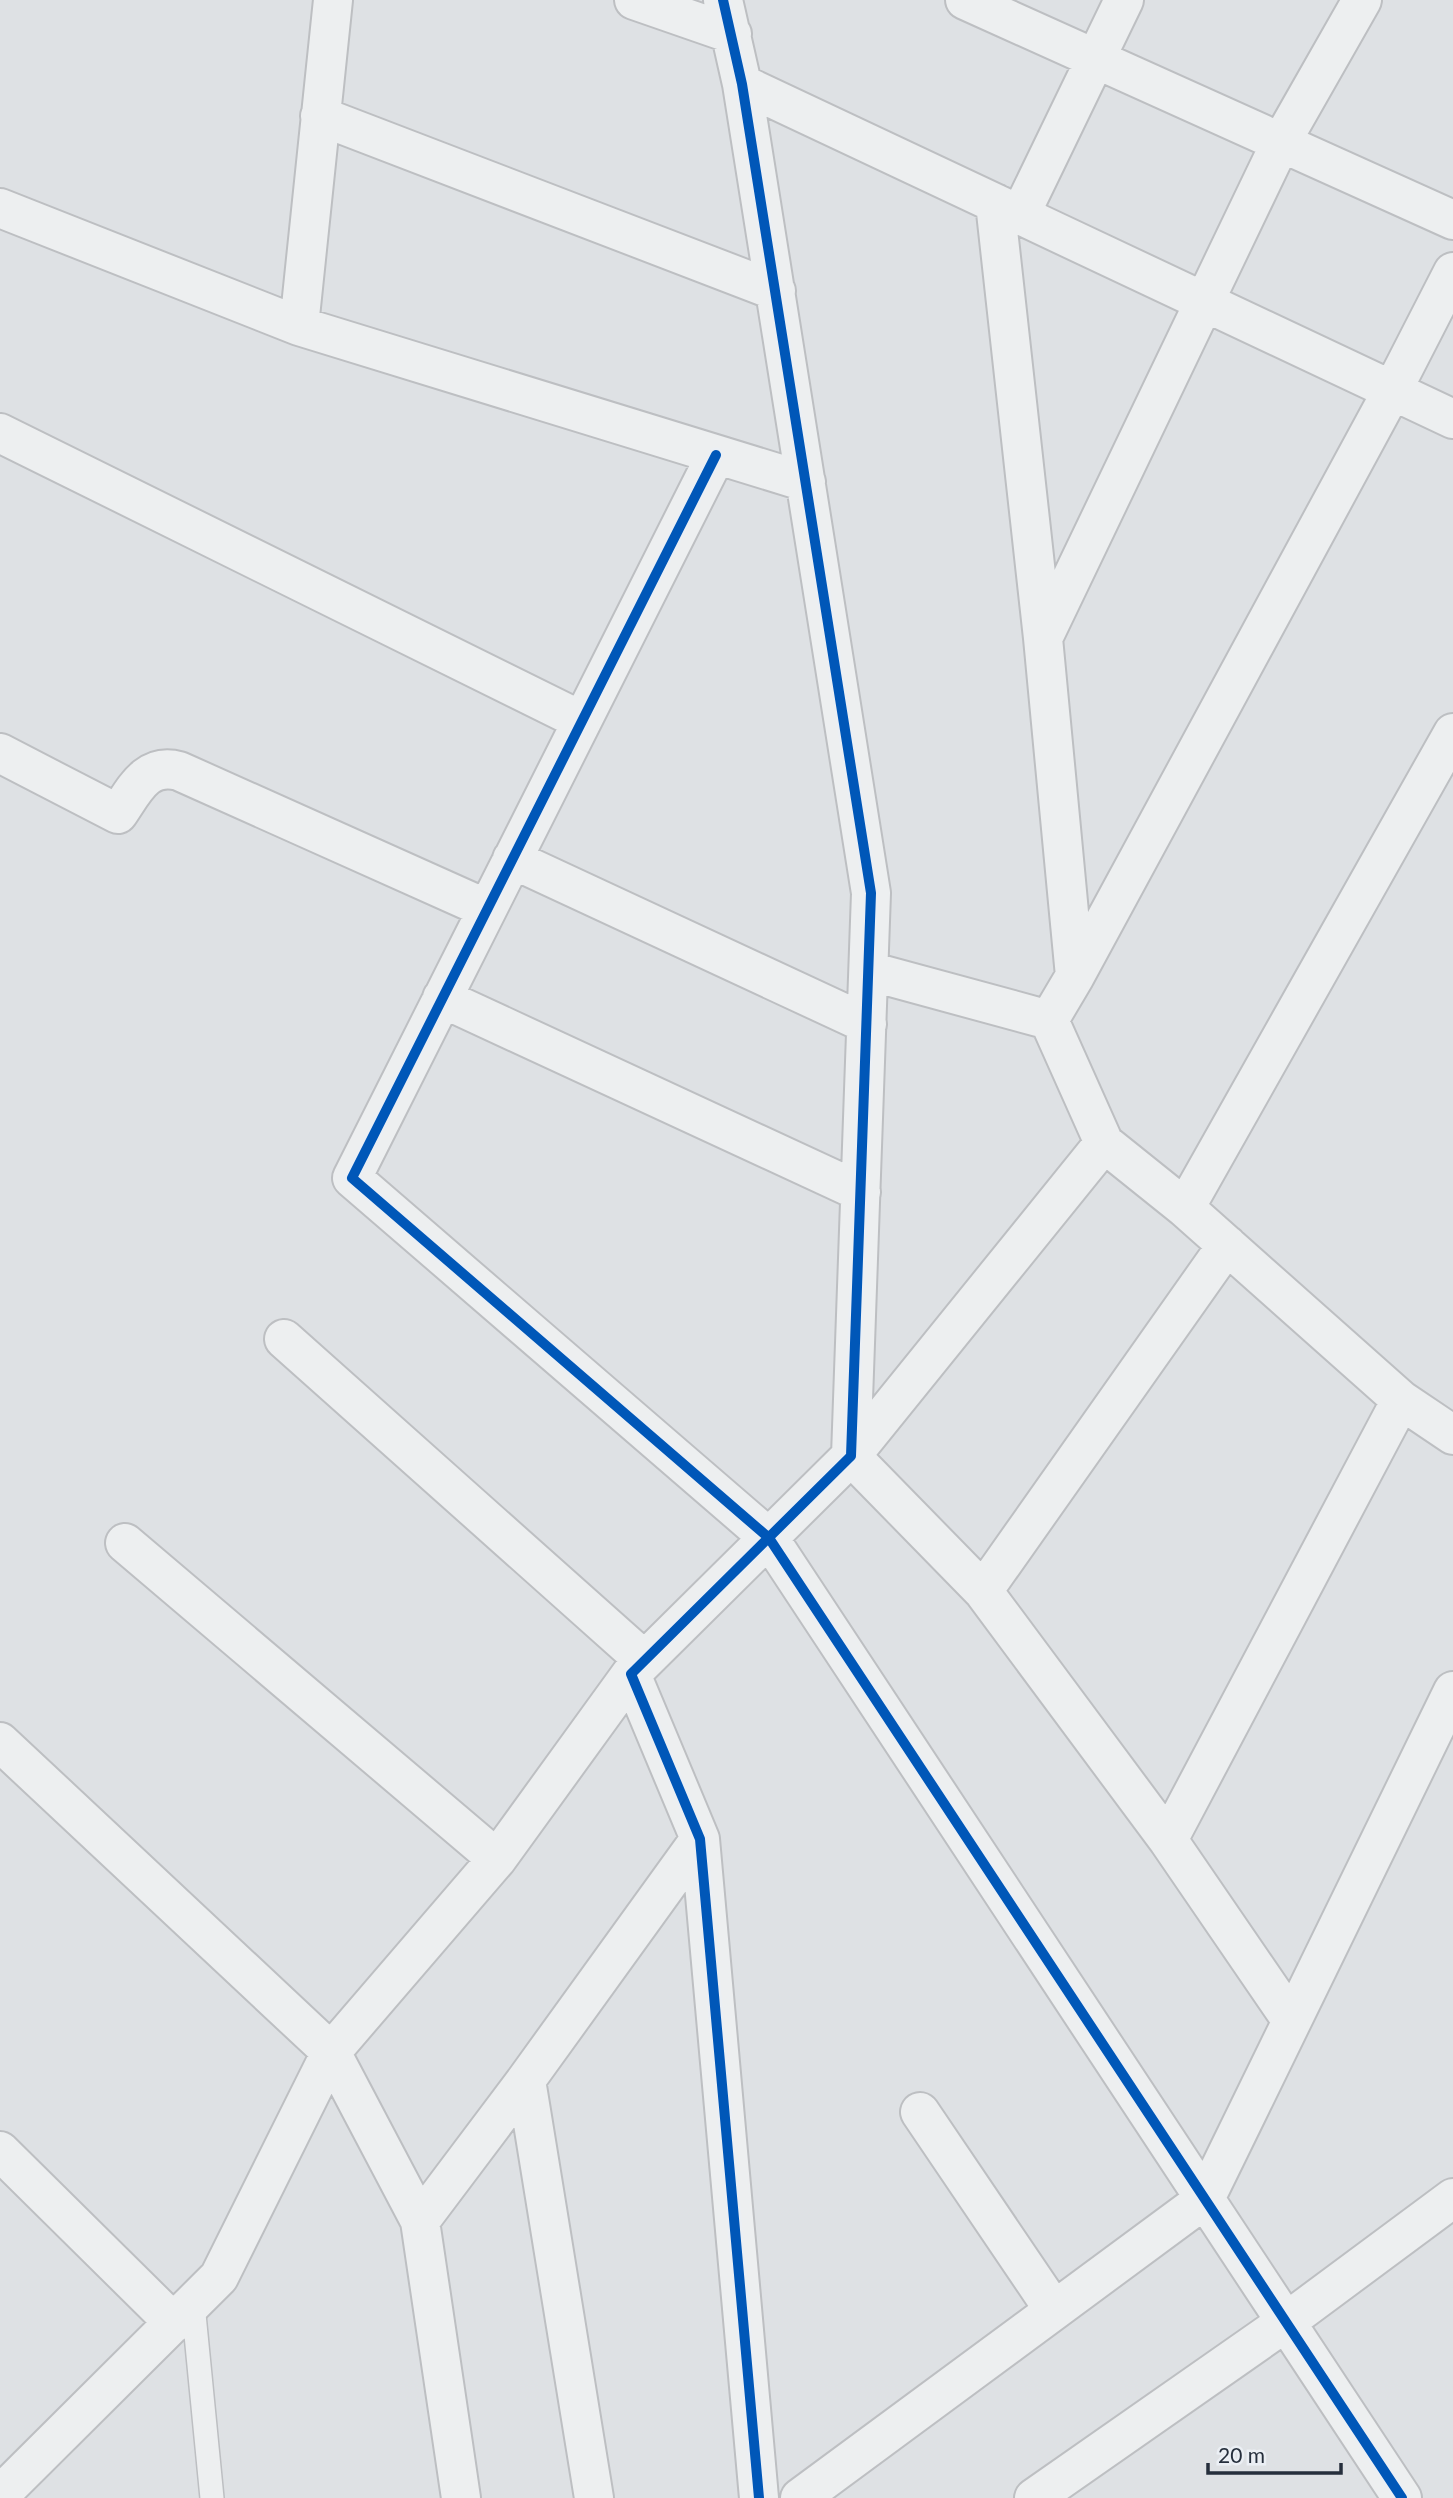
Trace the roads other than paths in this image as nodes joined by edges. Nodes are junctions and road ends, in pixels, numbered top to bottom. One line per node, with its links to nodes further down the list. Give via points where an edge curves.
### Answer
1 (634, 0): 6 (street)
2 (965, 0): 7 (street)
3 (1124, 0): 7 (street)
4 (1362, 0): 10 (street)
5 (325, 2): 9 (street)
6 (728, 17): 8 (street)
7 (1095, 57): 10 (street); 12 (street)
8 (742, 84): 12 (street); 15 (street)
9 (320, 116): 15 (street); 17 (street)
10 (1280, 144): 13 (street); 16 (street)
11 (0, 208): 17 (street)
12 (1007, 209): 16 (street); 23 (street)
13 (1453, 220)
14 (1453, 272): 18 (street)
15 (776, 291): 22 (street)
16 (1204, 302): 18 (street); 23 (street)
17 (299, 326): 21 (street)
18 (1392, 391): 19 (street); 30 (street)
19 (1453, 419)
20 (0, 433): 24 (street)
21 (716, 455): 22 (street); 24 (street)
22 (806, 482): 29 (street, via 871,893)
23 (1043, 638): 30 (street)
24 (582, 721): 27 (street)
25 (1453, 733): 36 (street)
26 (0, 753): 28 (street, via 118,814 143,778 156,770 179,771)
27 (512, 859): 28 (street); 33 (street)
28 (487, 909): 31 (street)
29 (869, 971): 32 (street); 33 (street)
30 (1075, 976): 32 (street)
31 (442, 999): 35 (street); 42 (street, via 352,1178)
32 (1049, 1020): 34 (street)
33 (867, 1024): 35 (street)
34 (1104, 1143): 36 (street); 41 (street)
35 (860, 1192): 41 (street)
36 (1185, 1208): 37 (street)
37 (1227, 1245): 39 (street); 44 (street)
38 (285, 1339): 45 (street)
39 (1401, 1399): 40 (street); 49 (street)
40 (1453, 1436)
41 (851, 1456): 42 (street); 44 (street)
42 (769, 1538): 45 (street); 57 (street)
43 (125, 1543): 50 (street)
44 (983, 1591): 49 (street)
45 (638, 1667): 48 (street); 50 (street)
46 (1453, 1691): 51 (street)
47 (0, 1742): 52 (street)
48 (701, 1839): 53 (street); 66 (street)
49 (1168, 1840): 51 (street)
50 (497, 1859): 52 (street)
51 (1292, 2021): 57 (street)
52 (331, 2052): 58 (street); 60 (street, via 219,2277)
53 (526, 2080): 58 (street); 65 (street)
54 (920, 2112): 59 (street)
55 (0, 2151): 60 (street)
56 (1453, 2198): 61 (street)
57 (1205, 2199): 59 (street); 61 (street)
58 (421, 2221): 64 (street)
59 (1054, 2310): 67 (street)
60 (183, 2314): 62 (street); 63 (lane)
61 (1286, 2322): 68 (street); 69 (street)
62 (0, 2495)
63 (212, 2498)
64 (461, 2498)
65 (594, 2498)
66 (759, 2498)
67 (800, 2498)
68 (1034, 2498)
69 (1402, 2498)

